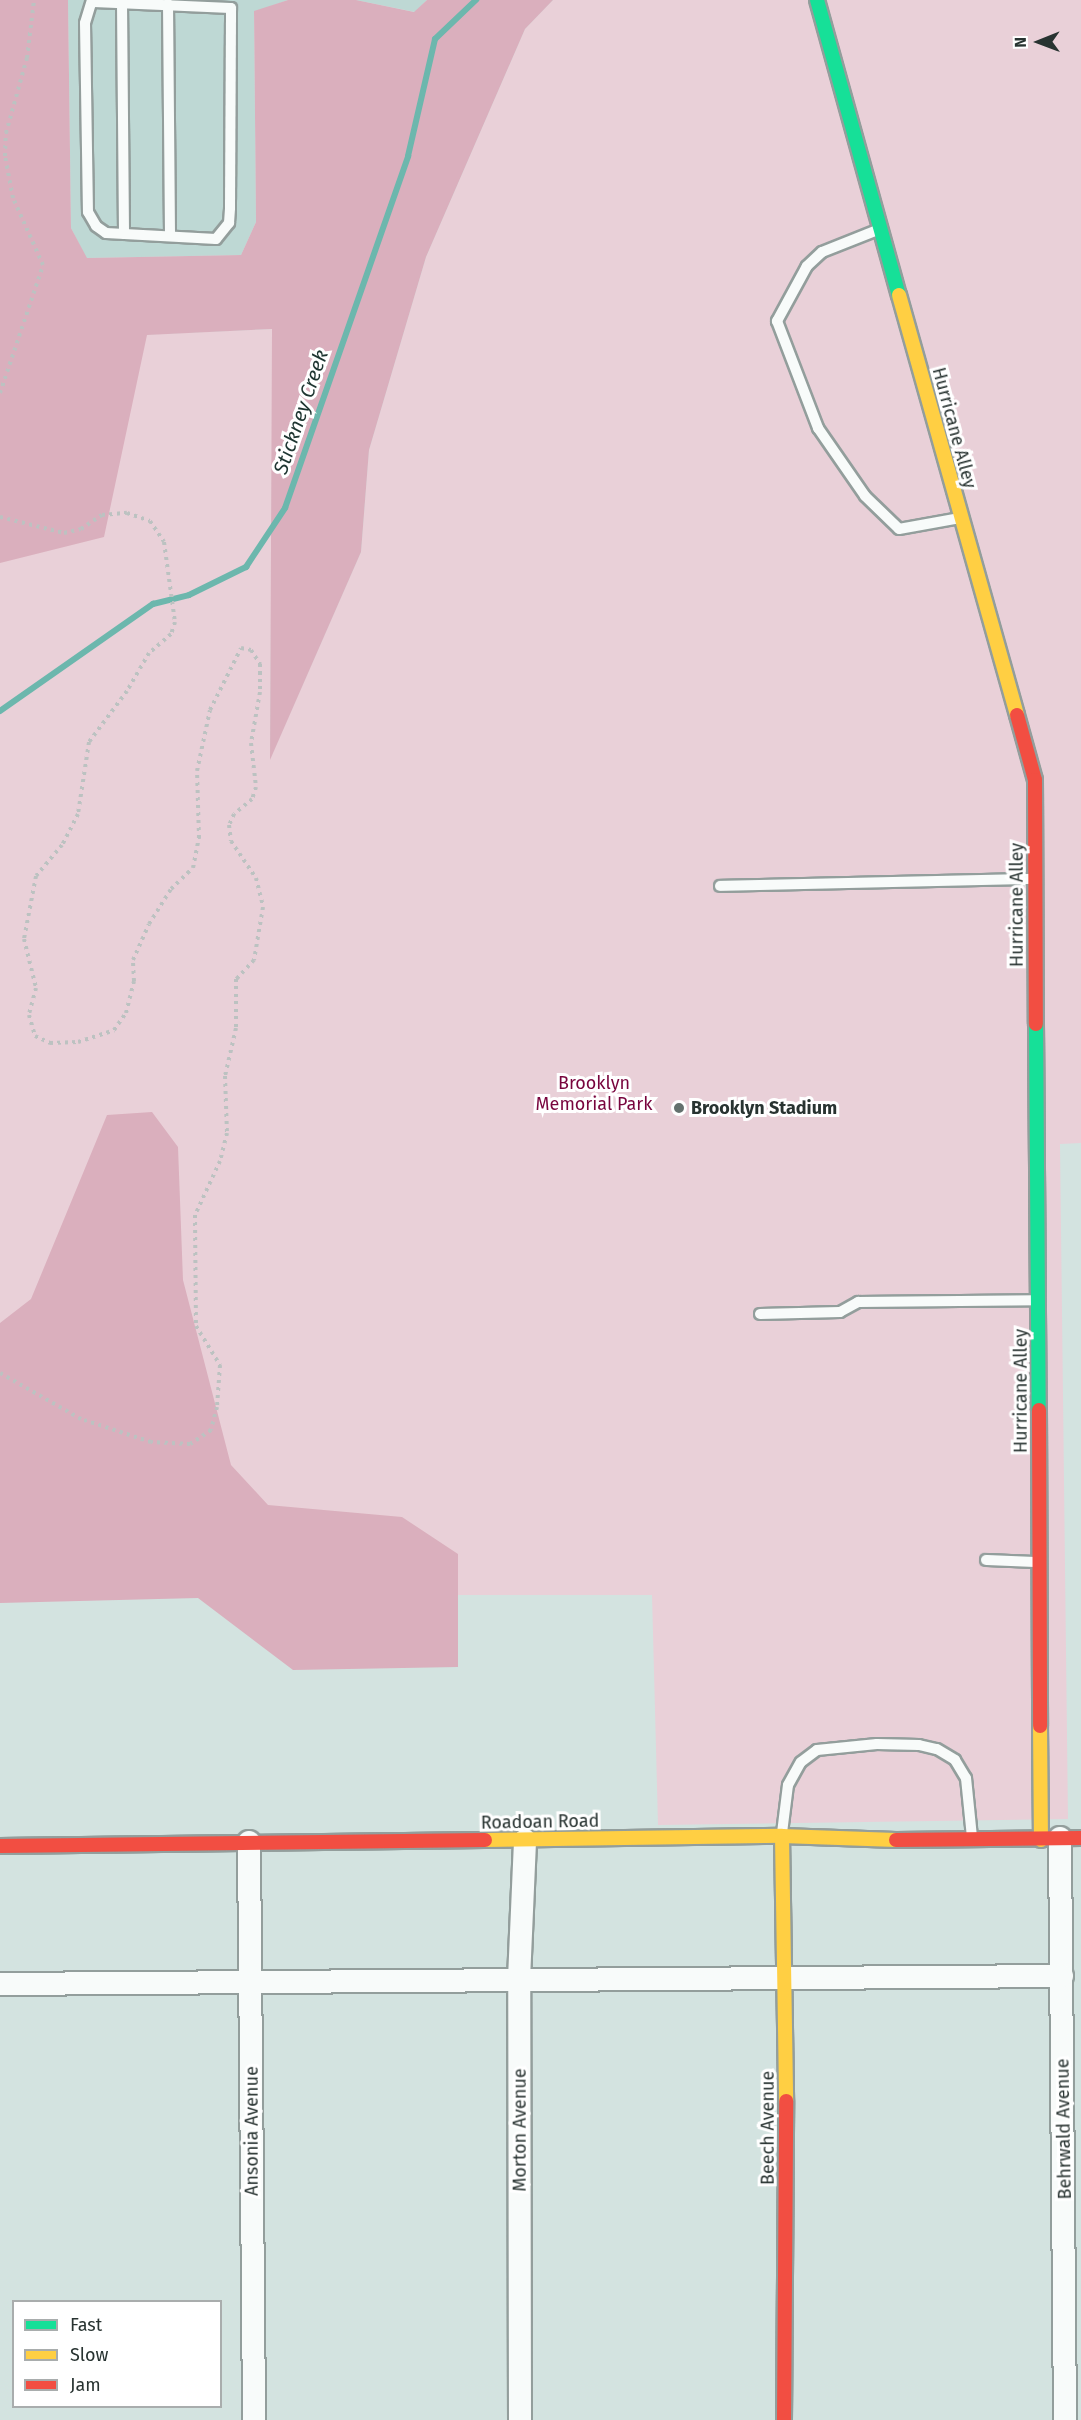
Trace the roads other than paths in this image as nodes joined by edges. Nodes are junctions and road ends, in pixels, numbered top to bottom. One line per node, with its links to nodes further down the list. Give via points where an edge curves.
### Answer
1 (817, 0): 5 (street, Hurricane Alley)
2 (93, 1): 3 (lane); 6 (lane, via 85,23 88,212 96,226 106,233)
3 (122, 3): 4 (lane); 6 (lane)
4 (168, 4): 7 (lane); 7 (lane, via 231,8 229,223 216,239)
5 (880, 229): 8 (street, Hurricane Alley); 8 (lane, via 822,252 807,266 777,321 818,428 865,496 899,529)
6 (124, 234): 7 (lane)
7 (170, 236)
8 (960, 518): 9 (street, Hurricane Alley, via 1035,780)
9 (1035, 879): 10 (lane); 11 (street, Hurricane Alley)
10 (720, 886)
11 (1038, 1300): 12 (lane, via 858,1302 840,1312); 14 (street, Hurricane Alley)
12 (760, 1314)
13 (986, 1560): 14 (lane)
14 (1040, 1563): 16 (street, Hurricane Alley)
15 (782, 1836): 17 (street, Roadoan Road); 18 (street, Roadoan Road); 18 (lane, via 788,1785 801,1762 817,1750 909,1745 937,1749 955,1760 966,1778); 22 (street, Beech Avenue)
16 (1061, 1838): 18 (street, Roadoan Road); 21 (street, Behrwald Avenue)
17 (525, 1840): 19 (street, Roadoan Road); 23 (street, Morton Avenue)
18 (972, 1840)
19 (249, 1842): 20 (street, Roadoan Road); 25 (street, Ansonia Avenue)
20 (0, 1846)
21 (1062, 1976): 22 (street); 26 (street, Behrwald Avenue)
22 (787, 1978): 23 (street); 30 (street, Beech Avenue)
23 (519, 1979): 25 (street); 29 (street, Morton Avenue)
24 (0, 1984): 25 (street)
25 (251, 1984): 28 (street, Ansonia Avenue)
26 (1073, 2115): 27 (street, Behrwald Avenue)
27 (1074, 2369): 31 (street, Behrwald Avenue)
28 (254, 2420)
29 (520, 2420)
30 (784, 2420)
31 (1065, 2420)

